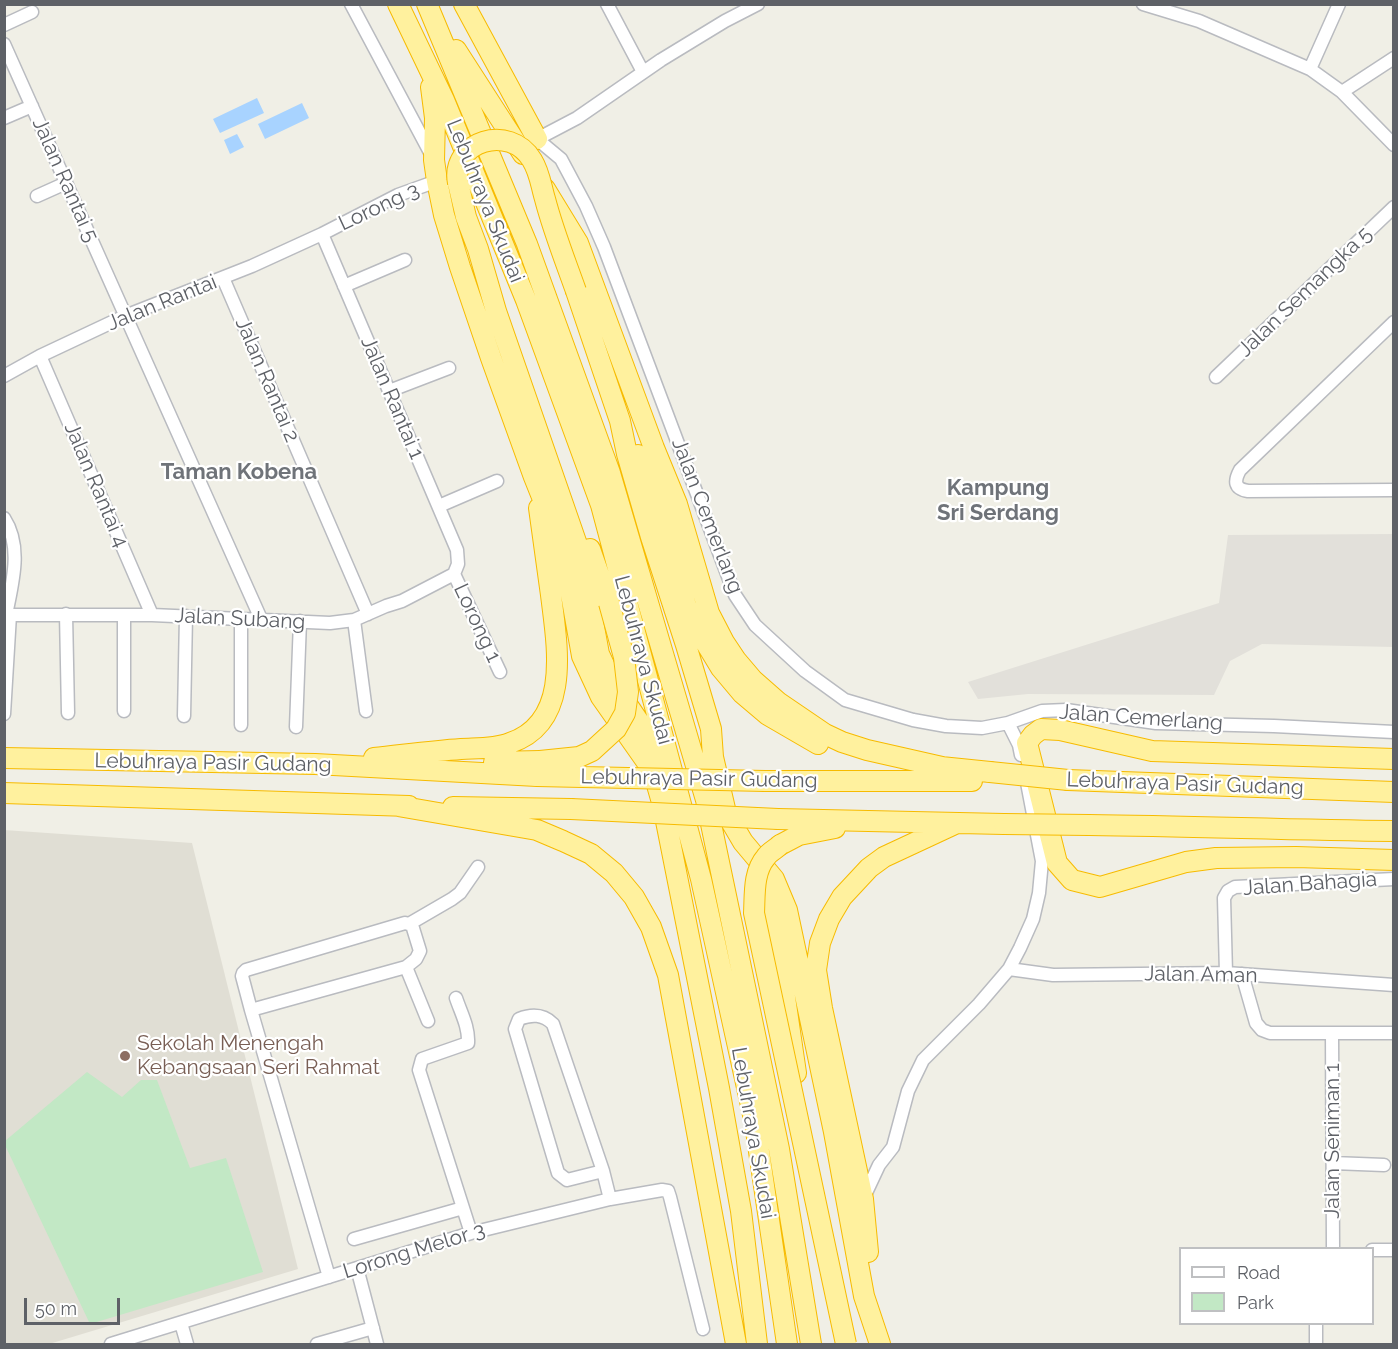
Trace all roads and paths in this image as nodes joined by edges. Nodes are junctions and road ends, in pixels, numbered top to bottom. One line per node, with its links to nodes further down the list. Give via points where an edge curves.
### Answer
1 (351, 4): 22 (street)
2 (398, 4): 13 (highway, Lebuhraya Skudai)
3 (465, 4): 20 (highway)
4 (607, 4): 15 (street)
5 (758, 4): 15 (street)
6 (1143, 4): 14 (street, via 1199,21)
7 (1339, 4): 14 (street)
8 (427, 5): 19 (highway); 75 (highway, Lebuhraya Skudai, via 526,244 610,473)
9 (32, 12): 10 (street)
10 (4, 25)
11 (4, 45): 17 (street, Jalan Rantai 5)
12 (1394, 58): 16 (street)
13 (427, 65): 22 (highway, via 435,118); 72 (highway, Lebuhraya Skudai, via 526,300 601,505)
14 (1310, 69): 16 (street)
15 (643, 72): 20 (street, via 583,114)
16 (1342, 92): 21 (street)
17 (32, 106): 18 (street); 24 (street, Jalan Rantai 5)
18 (4, 118)
19 (510, 133): 20 (highway); 69 (highway, via 578,243 677,504 709,613 736,660 778,702 825,734 867,750)
20 (537, 139): 62 (street, Jalan Cemerlang, via 561,159 586,206 735,595 755,625 805,671 845,700 946,726 982,728)
21 (1392, 142)
22 (434, 160): 23 (highway)
23 (436, 181): 28 (street, Lorong 3, via 398,195); 39 (highway, via 460,267)
24 (66, 183): 26 (street); 32 (street, Jalan Rantai 5)
25 (458, 183): 44 (highway, bridge, via 457,169 470,150 483,142 502,139 526,151 539,172 620,421 627,454); 70 (highway, bridge, via 555,440 624,657 628,692 625,713 616,729 592,751); 72 (highway, via 492,297 581,556 599,654 612,682 658,750)
26 (36, 196)
27 (1394, 207): 37 (street, Jalan Semangka 5)
28 (322, 234): 30 (street, Jalan Rantai); 31 (street, Jalan Rantai 1)
29 (405, 260): 31 (street)
30 (223, 278): 32 (street, Jalan Rantai); 47 (street, Jalan Rantai 2)
31 (344, 286): 38 (street, Jalan Rantai 1)
32 (125, 316): 34 (street, Jalan Rantai); 53 (street, Jalan Rantai 5)
33 (1394, 322): 41 (street, via 1235,478 1241,490 1248,491)
34 (40, 356): 36 (street, Jalan Rantai); 50 (street, Jalan Rantai 4)
35 (449, 368): 38 (street)
36 (4, 376)
37 (1216, 377)
38 (389, 391): 42 (street, Jalan Rantai 1)
39 (534, 477): 68 (highway, via 558,654 556,683 548,710 533,732 510,744 485,748); 116 (highway, via 556,532 582,656 601,697 653,771 663,806 741,1210)
40 (497, 481): 42 (street)
41 (1394, 490)
42 (439, 506): 45 (street, Jalan Rantai 1, via 457,550)
43 (4, 518): 48 (street, via 12,536 15,562)
44 (659, 537): 69 (highway, via 686,606 721,668 768,715 840,753 889,764); 121 (highway, via 711,729 726,813 743,842 774,879 787,910 864,1296)
45 (456, 569): 47 (street, Jalan Subang, via 402,601); 56 (street, Lorong 1)
46 (66, 614): 48 (street, Jalan Subang); 49 (street, Jalan Subang); 59 (street)
47 (368, 614): 54 (street, Jalan Subang)
48 (7, 615): 60 (street)
49 (124, 615): 50 (street, Jalan Subang); 57 (street)
50 (152, 615): 51 (street, Jalan Subang)
51 (186, 616): 52 (street, Jalan Subang); 61 (street)
52 (241, 618): 53 (street, Jalan Subang); 63 (street)
53 (261, 619): 55 (street, Jalan Subang)
54 (354, 620): 55 (street, Jalan Subang); 58 (street)
55 (300, 621): 64 (street)
56 (500, 672)
57 (124, 711)
58 (366, 711)
59 (68, 713)
60 (4, 714)
61 (184, 716)
62 (1008, 723): 65 (street, Jalan Cemerlang, via 1042,711 1066,710 1155,723); 85 (street, via 1019,745 1042,861 1033,919)
63 (241, 725)
64 (297, 727)
65 (1394, 732)
66 (4, 758): 68 (highway, Lebuhraya Pasir Gudang)
67 (1394, 759): 80 (highway, via 1152,751 1041,729 1027,743 1057,863 1072,880 1100,887 1186,862 1216,858)
68 (315, 764): 70 (highway, Lebuhraya Pasir Gudang)
69 (942, 766): 71 (highway)
70 (538, 769): 71 (highway, Lebuhraya Pasir Gudang, bridge, via 765,781)
71 (992, 776): 73 (highway, Lebuhraya Pasir Gudang, bridge)
72 (677, 790): 117 (highway, Lebuhraya Skudai, via 701,879 755,1124)
73 (1394, 792)
74 (4, 793): 76 (highway, Lebuhraya Pasir Gudang)
75 (706, 800): 118 (highway, Lebuhraya Skudai, via 779,1149); 120 (highway, via 772,908 797,1079)
76 (398, 806): 77 (highway, Lebuhraya Pasir Gudang, bridge, via 571,808); 115 (highway, via 537,830 591,854 634,897 651,927 668,975)
77 (877, 821): 78 (highway, Lebuhraya Pasir Gudang); 119 (highway, bridge, via 799,835 780,844 759,869 754,913)
78 (957, 824): 79 (highway, Lebuhraya Pasir Gudang, bridge); 98 (highway, via 884,857 869,868 842,897 820,943 816,970 822,1008)
79 (1394, 831)
80 (1394, 860)
81 (477, 867): 83 (street, via 460,893)
82 (1394, 879): 86 (street, Jalan Bahagia, via 1235,887 1224,898)
83 (409, 924): 84 (street, via 420,951); 90 (street, Lorong Melor 3, via 246,970 242,976)
84 (406, 967): 90 (street); 91 (street)
85 (1009, 969): 86 (street, Jalan Aman, via 1053,975); 98 (street, via 923,1060 909,1091 893,1147 879,1164)
86 (1226, 973): 87 (street, Jalan Aman)
87 (1242, 974): 88 (street, Jalan Aman); 92 (street, via 1262,1030)
88 (1394, 985)
89 (456, 998): 99 (street, via 468,1043 422,1059 419,1070)
90 (251, 1010): 106 (street, Lorong Melor 3)
91 (428, 1021)
92 (1332, 1033): 93 (street); 94 (street, Jalan Seniman 1)
93 (1394, 1033)
94 (1333, 1163): 95 (street); 102 (street, Jalan Seniman 1)
95 (1384, 1165)
96 (603, 1171): 96 (street, via 553,1024 542,1016 519,1019 515,1029 558,1173 567,1180); 97 (street)
97 (610, 1199): 100 (street, Lorong Melor 3); 110 (street, Lorong Melor 3, via 668,1191)
98 (863, 1199): 121 (highway)
99 (463, 1208): 100 (street); 101 (street)
100 (471, 1233): 105 (street, Lorong Melor 3)
101 (354, 1239)
102 (1333, 1247)
103 (1374, 1250): 104 (street)
104 (1394, 1251)
105 (357, 1268): 106 (street, Lorong Melor 3); 109 (street)
106 (329, 1277): 107 (street)
107 (181, 1323): 111 (street); 112 (street)
108 (1316, 1325): 122 (street)
109 (373, 1328): 113 (street); 114 (street)
110 (703, 1329)
111 (111, 1344)
112 (187, 1344)
113 (316, 1344)
114 (377, 1344)
115 (738, 1344)
116 (757, 1344)
117 (787, 1344)
118 (811, 1344)
119 (846, 1344)
120 (854, 1344)
121 (880, 1344)
122 (1316, 1344)

